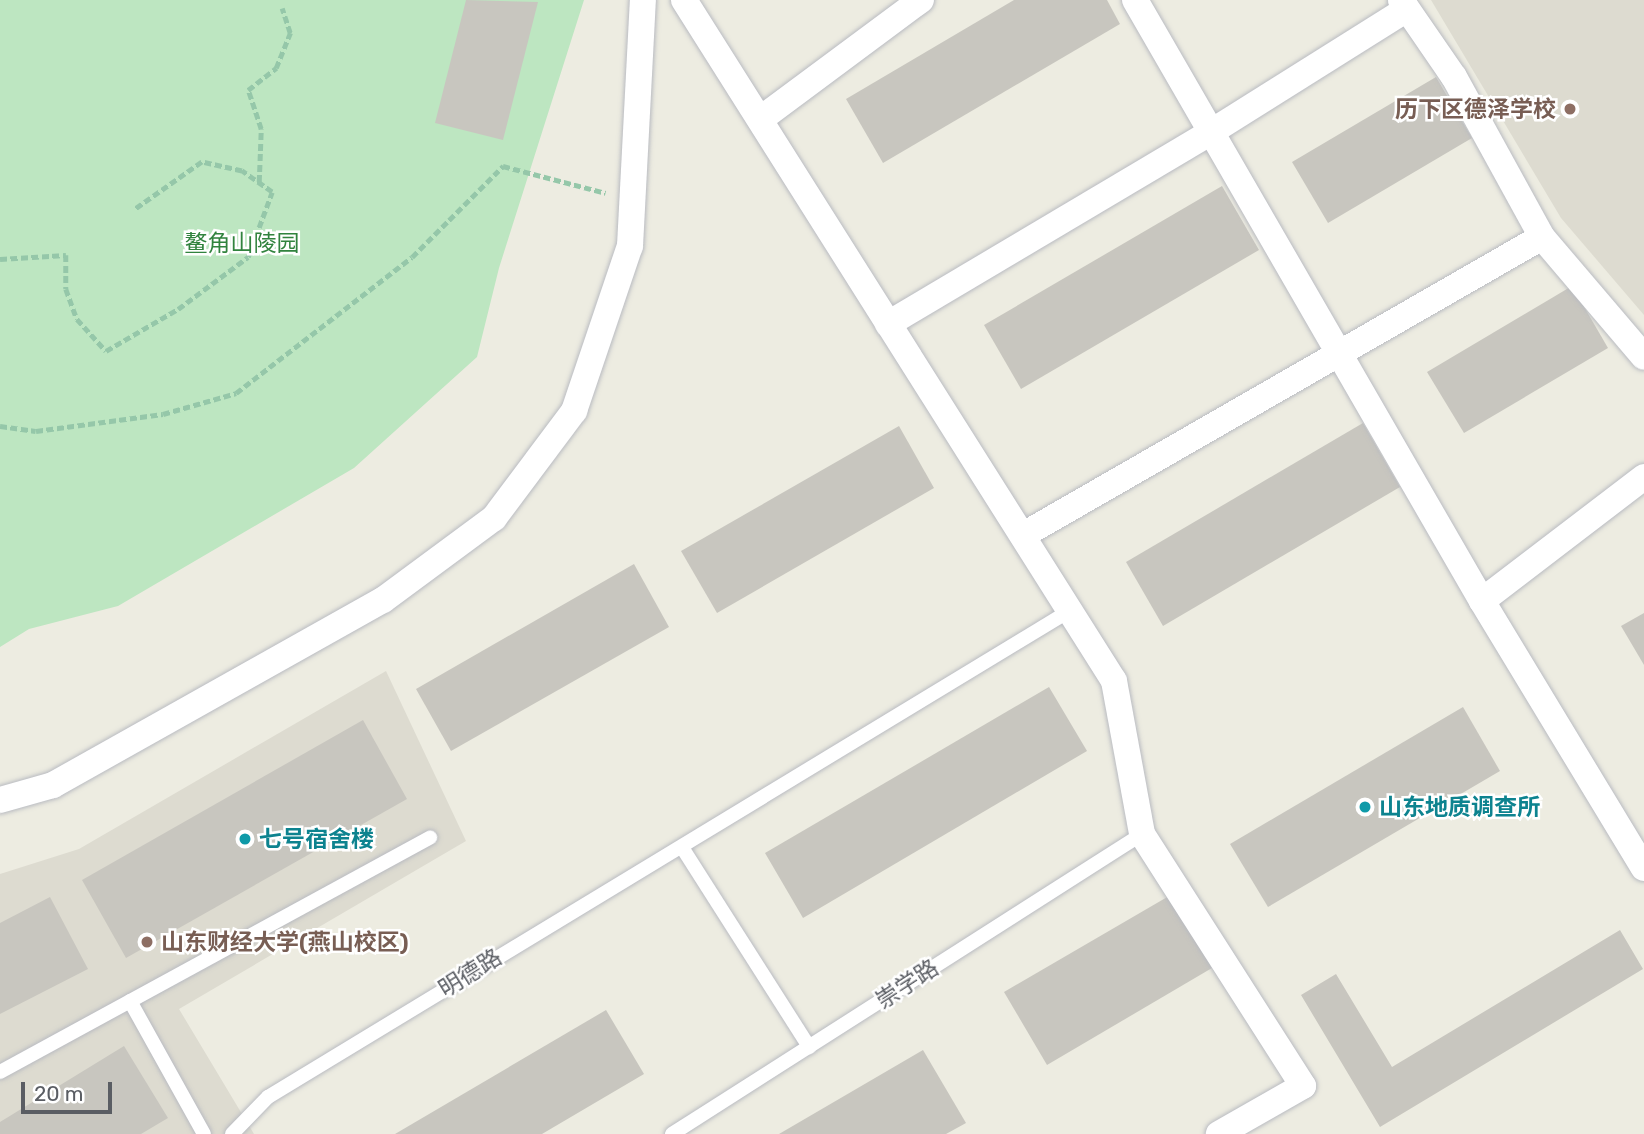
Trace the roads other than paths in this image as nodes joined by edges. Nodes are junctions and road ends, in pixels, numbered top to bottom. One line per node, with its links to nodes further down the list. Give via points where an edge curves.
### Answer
1 (643, 0): 16 (street, via 630,246 574,411 494,518 383,600 53,785)
2 (684, 0): 6 (street, via 722,64)
3 (921, 0): 6 (street)
4 (1135, 0): 7 (street)
5 (1404, 4): 7 (street); 8 (street, via 1454,77)
6 (762, 117): 9 (street)
7 (1212, 132): 9 (street); 10 (street)
8 (1542, 237): 10 (street); 11 (street)
9 (888, 324): 13 (street)
10 (1341, 357): 13 (street); 14 (street)
11 (1644, 357)
12 (1644, 477): 14 (street)
13 (1025, 534): 15 (street)
14 (1482, 601): 20 (street)
15 (1071, 610): 17 (street, via 1114,681); 19 (lane, 明德路)
16 (0, 800)
17 (1142, 834): 22 (lane, 崇学路); 27 (street, via 1303,1086)
18 (430, 838): 21 (lane)
19 (683, 849): 22 (lane); 25 (lane, 明德路, via 604,891 268,1097)
20 (1644, 868)
21 (130, 1001): 23 (lane); 24 (lane)
22 (808, 1047): 26 (lane, 崇学路)
23 (0, 1072)
24 (204, 1134)
25 (232, 1134)
26 (673, 1134)
27 (1219, 1134)

